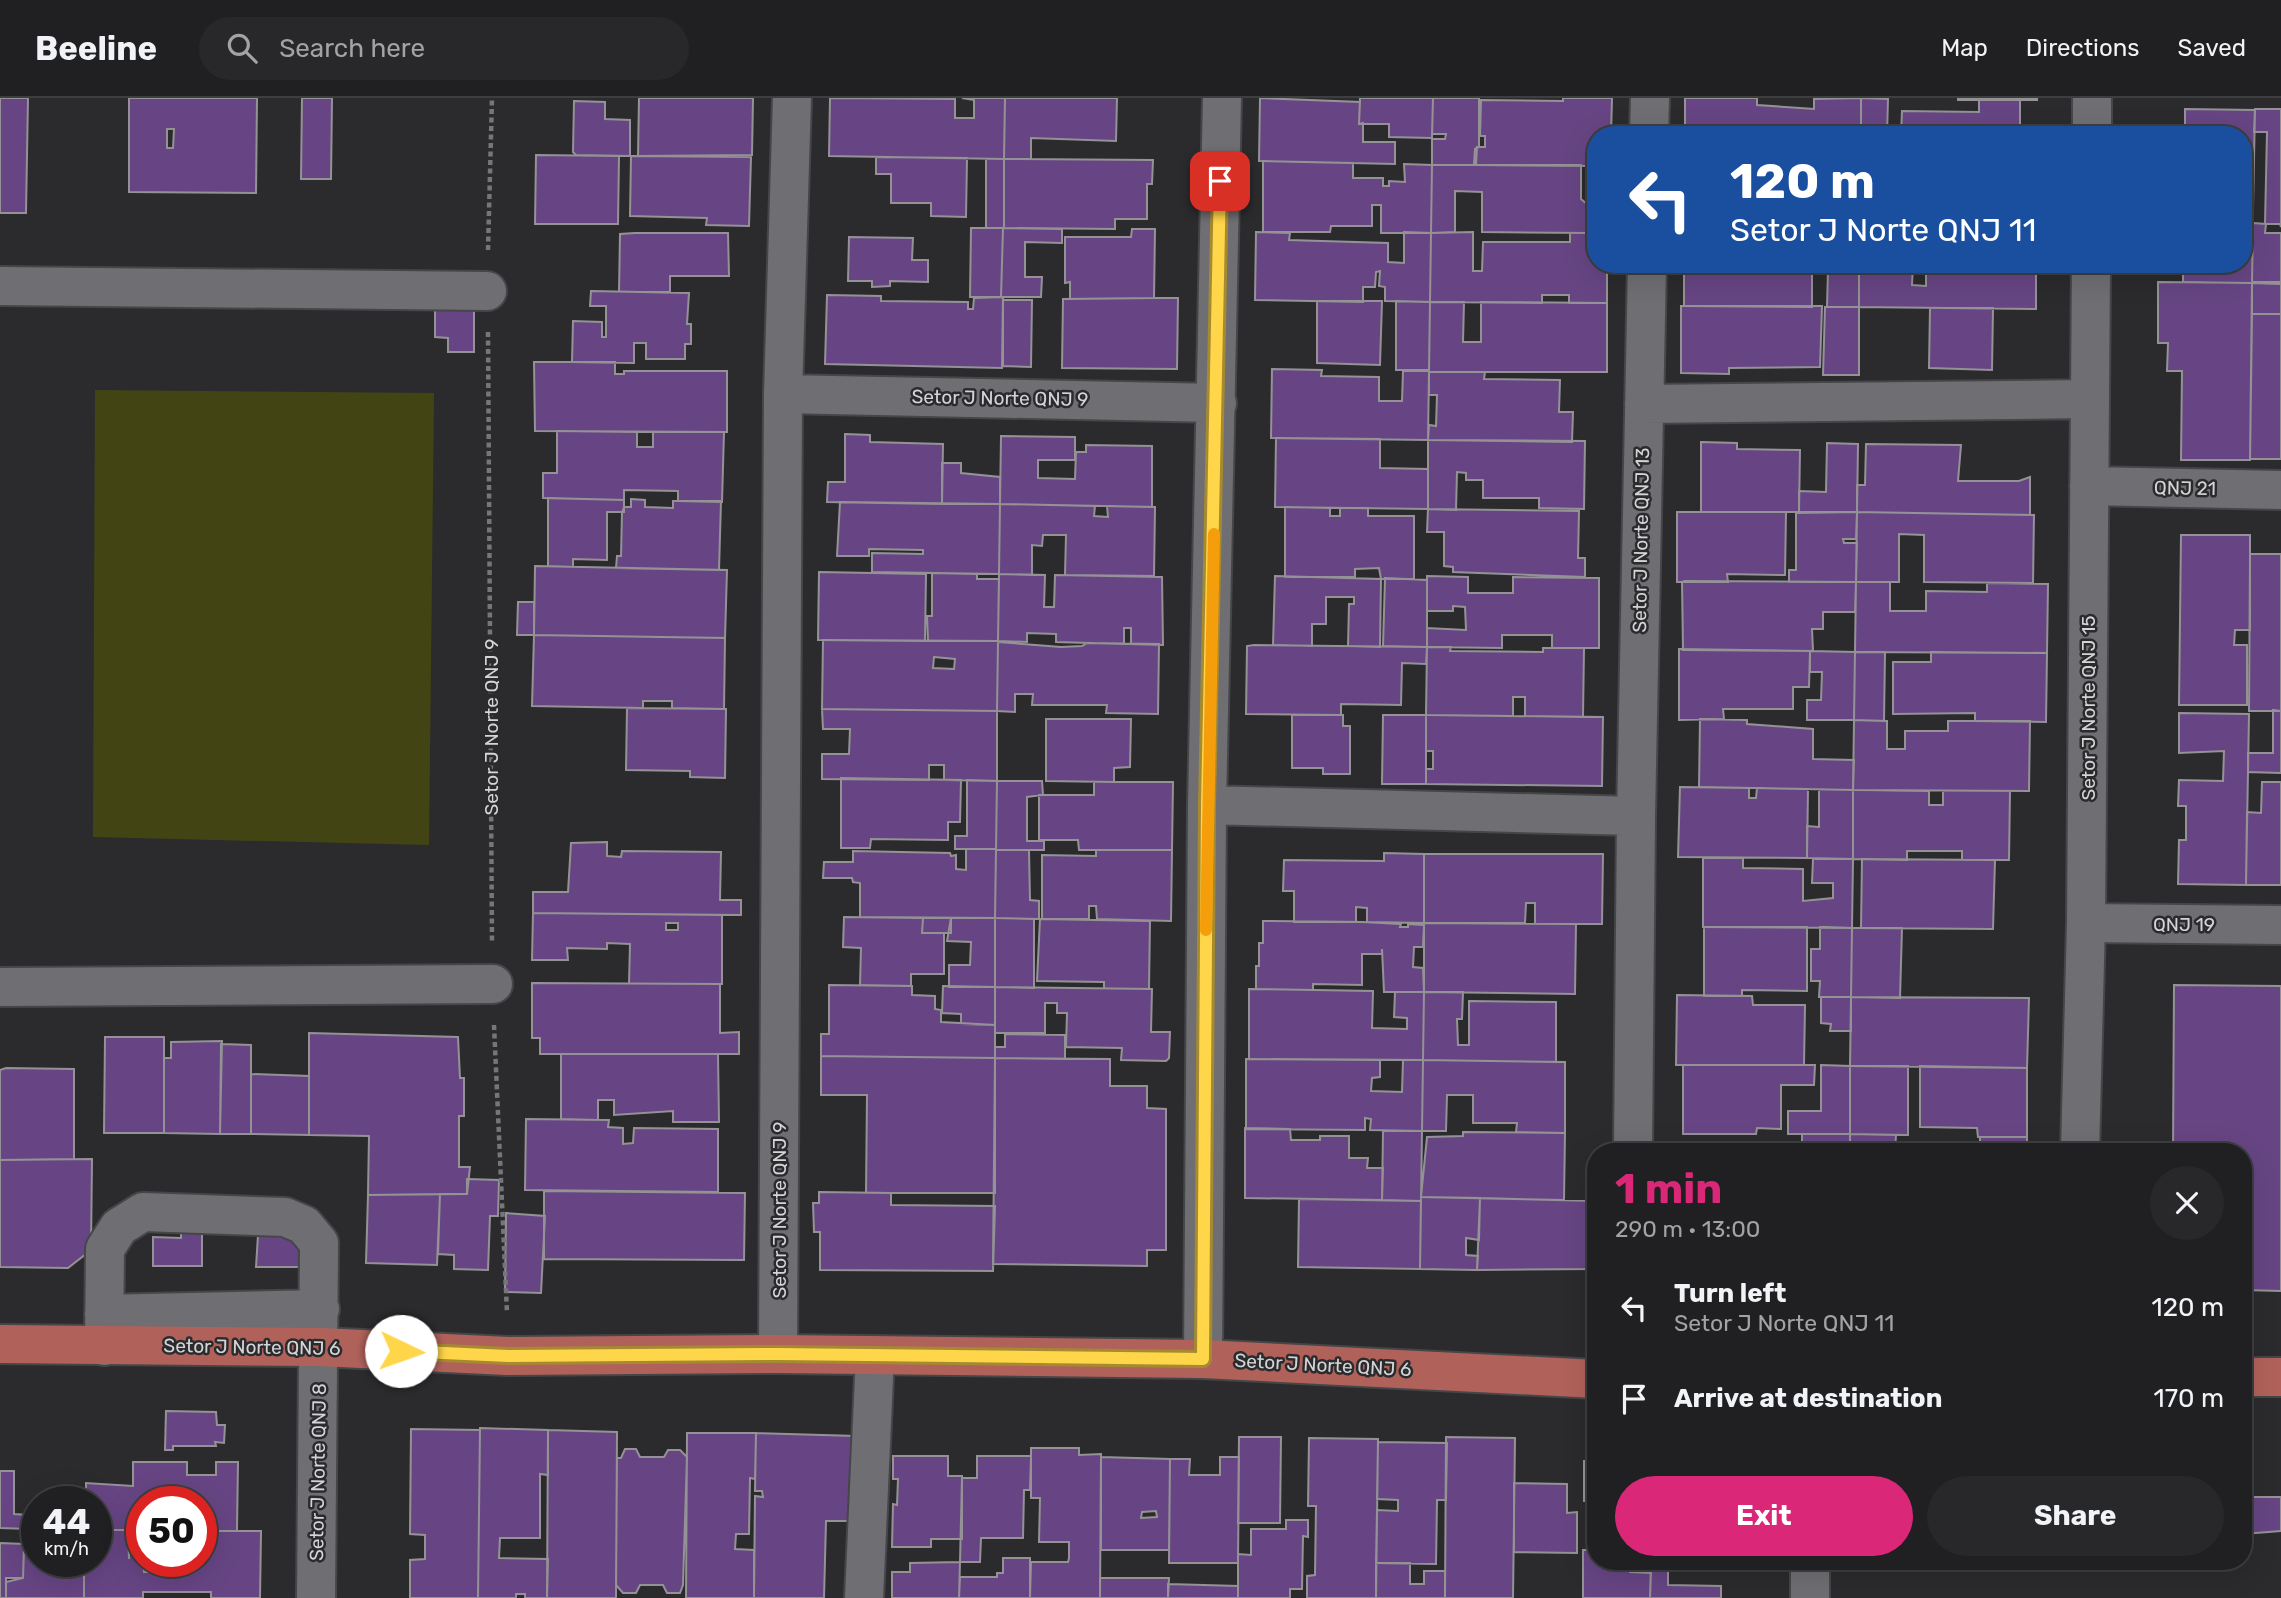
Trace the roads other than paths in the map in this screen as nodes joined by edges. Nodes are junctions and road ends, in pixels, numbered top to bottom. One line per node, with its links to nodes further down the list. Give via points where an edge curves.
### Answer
1 (792, 98): 11 (street, Setor J Norte QNJ 9)
2 (1222, 98): 13 (street)
3 (1650, 98): 5 (street)
4 (2092, 98): 6 (street)
5 (1649, 126)
6 (2092, 126)
7 (1647, 273): 14 (street, Setor J Norte QNJ 13)
8 (2091, 273): 12 (street, Setor J Norte QNJ 15)
9 (0, 286): 10 (street)
10 (487, 291)
11 (783, 394): 13 (street, Setor J Norte QNJ 9); 29 (street, Setor J Norte QNJ 9)
12 (2090, 400): 14 (street); 15 (street, Setor J Norte QNJ 15)
13 (1217, 403): 17 (street)
14 (1644, 404): 18 (street, Setor J Norte QNJ 13)
15 (2090, 486): 16 (street, QNJ 21); 19 (street, Setor J Norte QNJ 15)
16 (2281, 490)
17 (1207, 805): 18 (street); 31 (street)
18 (1636, 816): 23 (street, Setor J Norte QNJ 13)
19 (2086, 923): 20 (street, QNJ 19); 24 (street, Setor J Norte QNJ 15)
20 (2281, 925)
21 (493, 984): 22 (street)
22 (0, 987)
23 (1633, 1143)
24 (2080, 1143)
25 (320, 1309): 26 (street); 26 (street, Setor J Norte QNJ 8, via 319,1243 304,1225 285,1217 143,1212 119,1227 105,1249); 28 (street, Setor J Norte QNJ 8)
26 (104, 1330): 27 (main road, Setor J Norte QNJ 6); 28 (main road, Setor J Norte QNJ 6)
27 (0, 1344)
28 (320, 1347): 29 (main road, Setor J Norte QNJ 6, via 508,1356); 36 (street, Setor J Norte QNJ 8)
29 (778, 1354): 30 (main road, Setor J Norte QNJ 6)
30 (875, 1355): 31 (main road, Setor J Norte QNJ 6); 37 (street)
31 (1203, 1359): 34 (main road, Setor J Norte QNJ 6)
32 (2252, 1377): 33 (main road)
33 (2281, 1377)
34 (1587, 1379)
35 (1810, 1570): 38 (street)
36 (316, 1598)
37 (864, 1598)
38 (1810, 1598)

